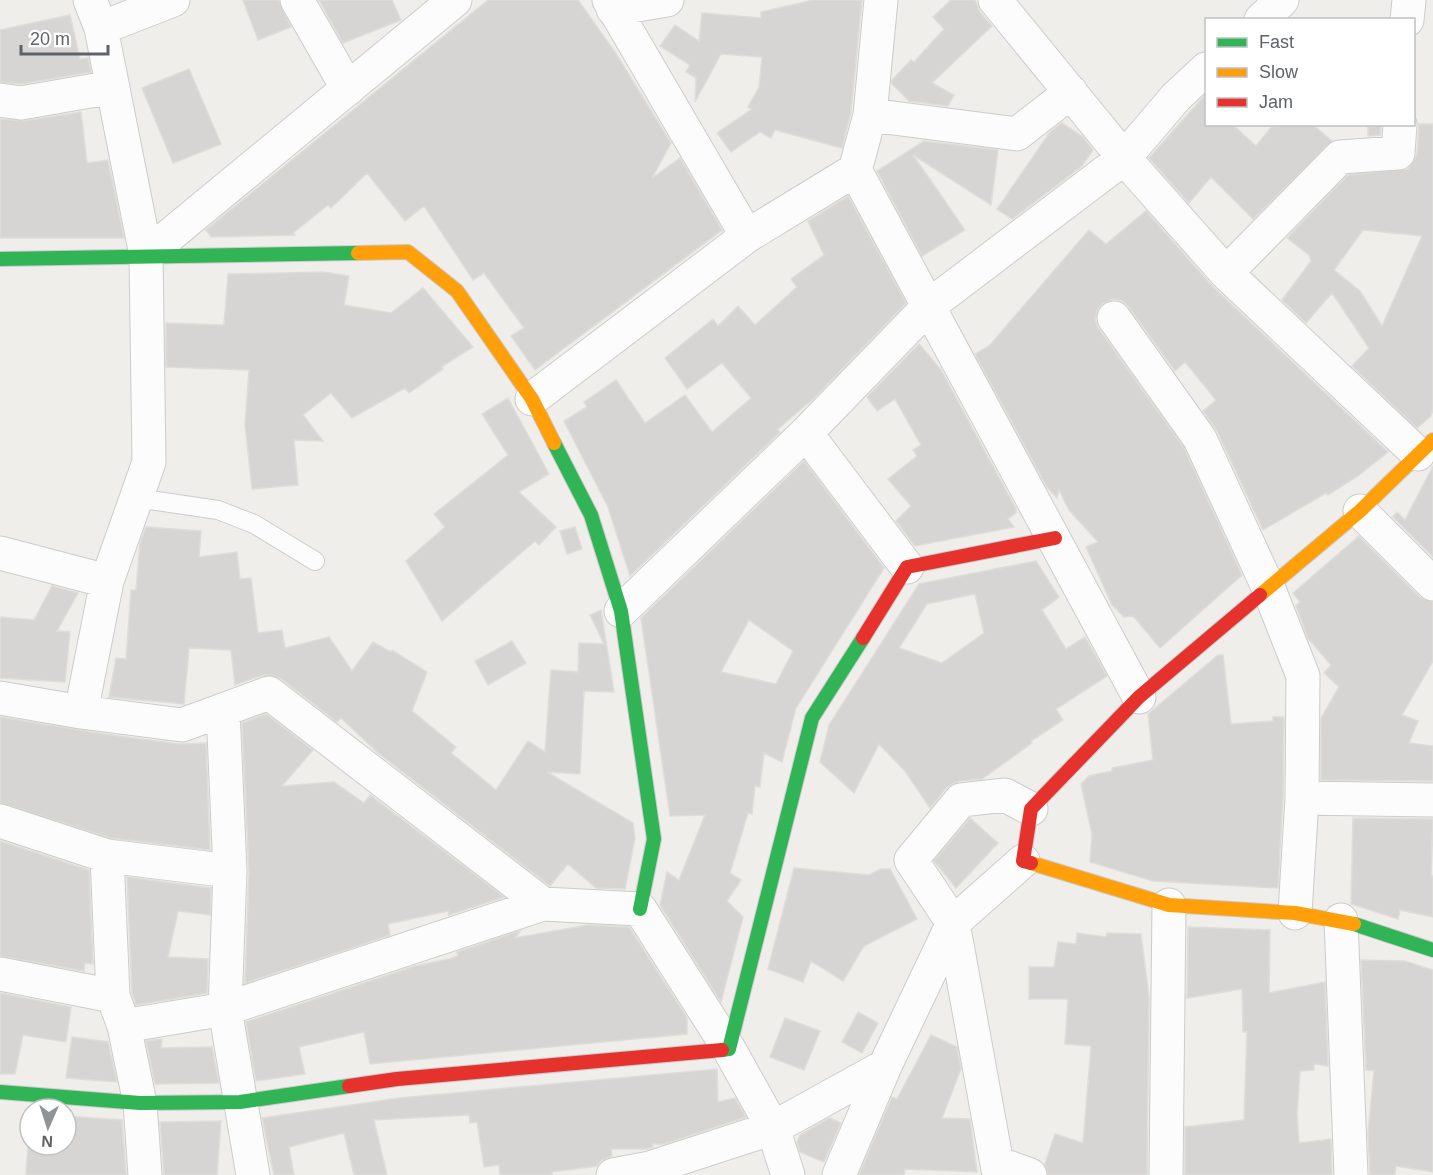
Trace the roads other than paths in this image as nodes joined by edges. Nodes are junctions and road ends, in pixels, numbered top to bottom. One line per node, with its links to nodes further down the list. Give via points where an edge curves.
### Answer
1 (173, 0): 10 (street)
2 (297, 0): 15 (street)
3 (455, 0): 15 (street)
4 (667, 0): 9 (street)
5 (881, 0): 18 (street)
6 (995, 0): 16 (street)
7 (1282, 0): 11 (street)
8 (1409, 0): 12 (street)
9 (611, 4): 22 (street)
10 (96, 14): 14 (street)
11 (1263, 18)
12 (1407, 18)
13 (1205, 70): 20 (street)
14 (112, 87): 17 (street, via 21,103); 23 (street)
15 (348, 89): 23 (street)
16 (1071, 93): 18 (street, via 1017,134); 20 (street)
17 (0, 100)
18 (870, 116): 21 (street)
19 (1400, 126): 25 (street, via 1398,153 1340,157)
20 (1124, 158): 25 (street); 26 (street)
21 (855, 170): 22 (street); 26 (street)
22 (747, 236): 28 (street)
23 (146, 255): 24 (street); 28 (street, via 408,252 457,291); 31 (street, via 149,462)
24 (0, 259)
25 (1226, 273): 30 (street)
26 (930, 305): 29 (street); 33 (street)
27 (1113, 318): 39 (street, via 1200,439)
28 (532, 399): 40 (street, via 591,515)
29 (806, 433): 36 (street); 40 (street)
30 (1425, 447): 32 (street)
31 (136, 498): 35 (lane, via 218,510 254,524); 37 (street)
32 (1360, 511): 38 (street); 39 (street)
33 (1054, 537): 36 (street); 41 (street)
34 (0, 553): 37 (street)
35 (315, 561)
36 (907, 567): 63 (street, via 813,718)
37 (106, 581): 44 (street)
38 (1433, 584)
39 (1268, 587): 41 (street); 45 (street, via 1303,675)
40 (621, 611): 54 (street, via 654,839)
41 (1139, 697): 47 (street)
42 (0, 698): 44 (street)
43 (223, 710): 44 (street, via 182,725); 51 (street); 52 (street, via 269,693)
44 (81, 712)
45 (1302, 798): 46 (street); 55 (street)
46 (1433, 800)
47 (1031, 809): 50 (street); 57 (street, via 1005,795 961,800 911,860)
48 (0, 821): 49 (street)
49 (107, 856): 51 (street); 60 (street)
50 (1023, 861): 53 (street); 57 (street)
51 (230, 871): 61 (street)
52 (543, 904): 54 (street); 61 (street)
53 (1169, 905): 55 (street); 77 (street)
54 (640, 909): 63 (street)
55 (1295, 913): 56 (street)
56 (1341, 920): 58 (street); 78 (street)
57 (953, 923): 64 (street); 69 (street)
58 (1433, 951)
59 (0, 974): 60 (street)
60 (113, 996): 62 (street)
61 (225, 1009): 62 (street); 66 (street)
62 (124, 1026): 67 (street)
63 (729, 1049): 66 (street, via 397,1079); 68 (street)
64 (885, 1066): 68 (street); 75 (street)
65 (0, 1092): 67 (street)
66 (240, 1102): 67 (street); 72 (street)
67 (140, 1103): 71 (street)
68 (773, 1128): 70 (street); 74 (street)
69 (998, 1169): 76 (street)
70 (652, 1172): 73 (street)
71 (145, 1175)
72 (253, 1175)
73 (613, 1175)
74 (788, 1175)
75 (839, 1175)
76 (1030, 1175)
77 (1166, 1175)
78 (1351, 1175)

